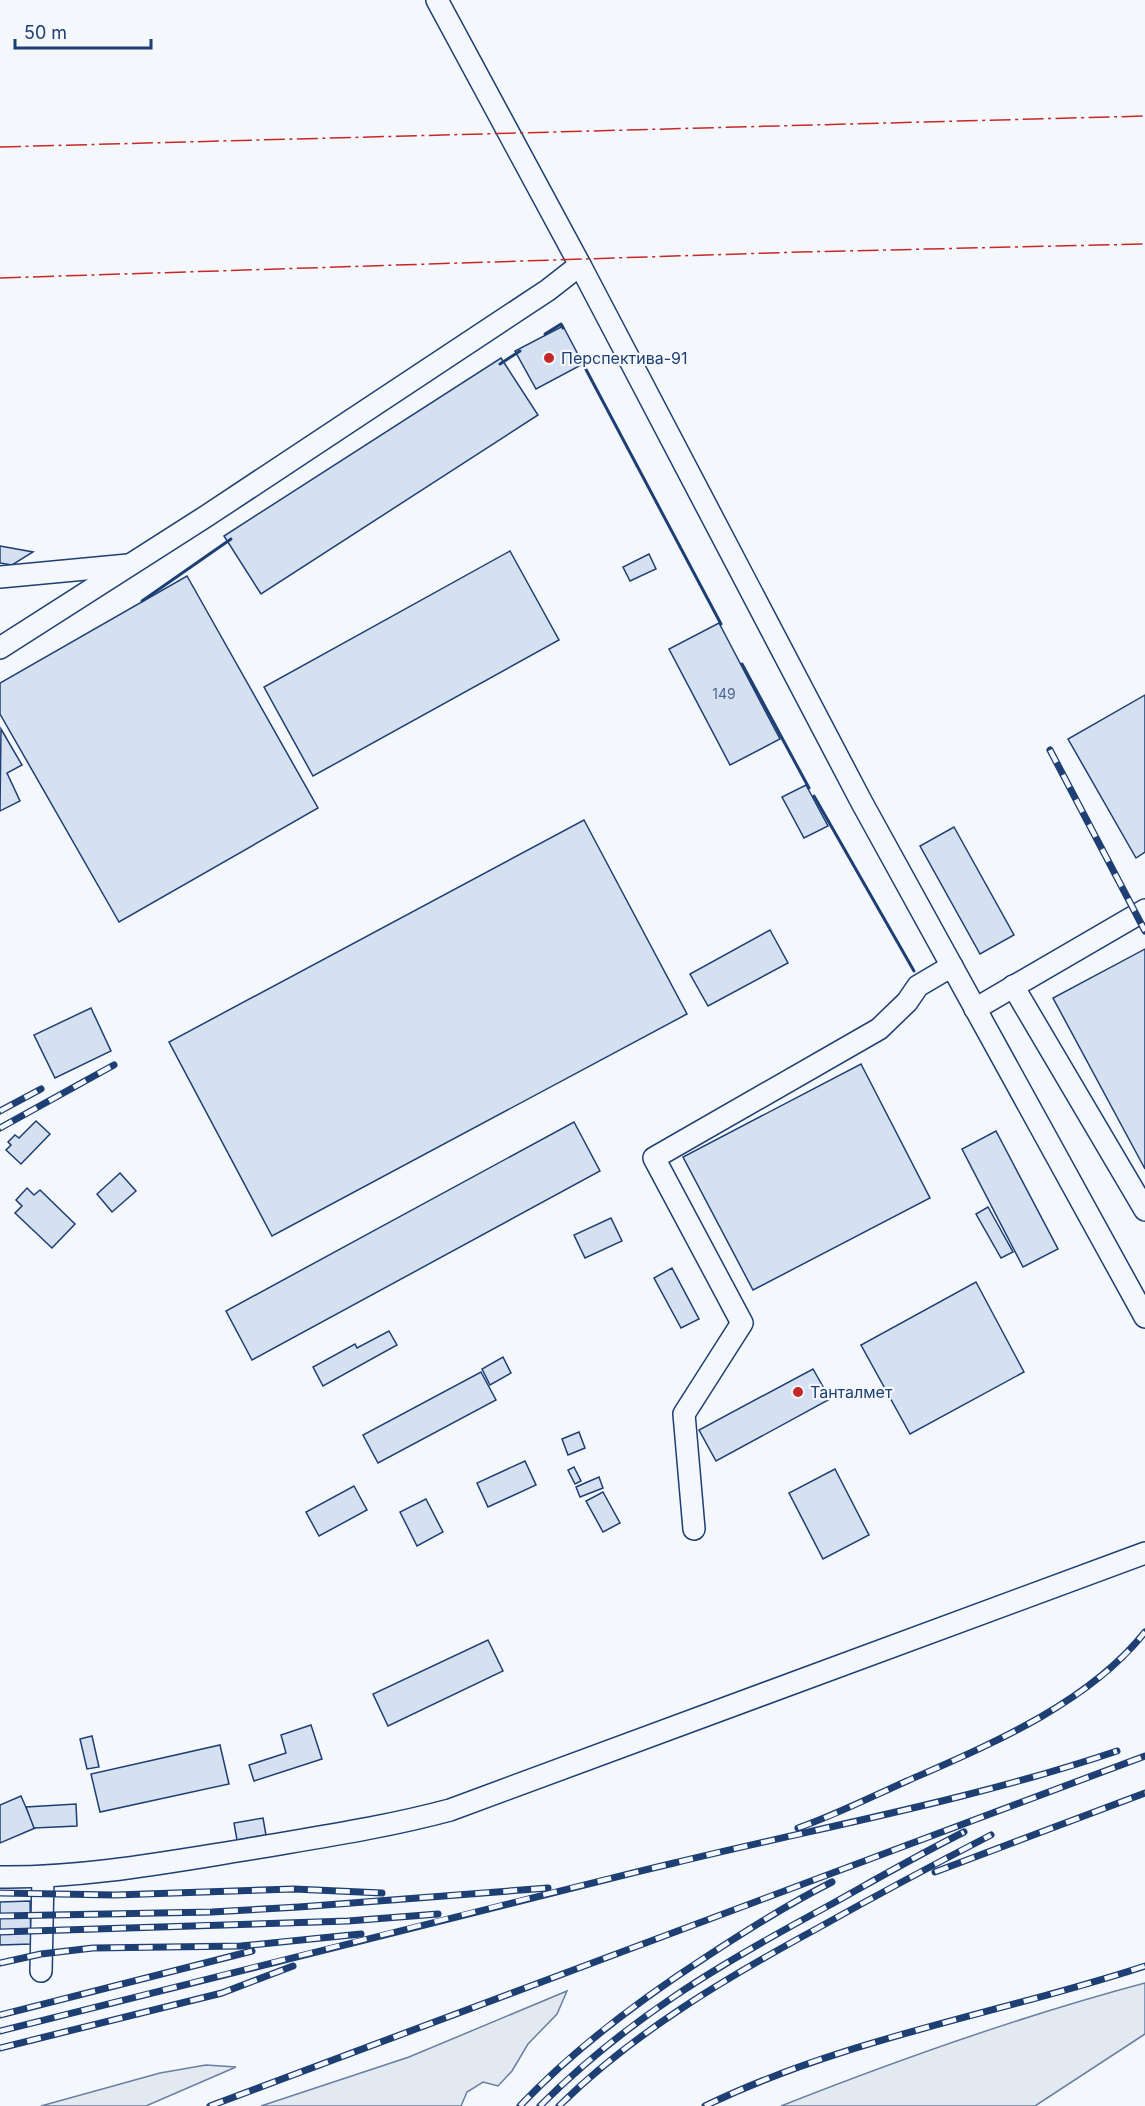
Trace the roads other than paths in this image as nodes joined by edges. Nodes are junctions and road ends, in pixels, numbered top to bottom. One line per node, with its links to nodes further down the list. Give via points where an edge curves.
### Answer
1 (437, 0): 2 (street)
2 (580, 266): 3 (street); 7 (street)
3 (131, 564): 4 (street); 5 (street)
4 (0, 577)
5 (0, 648)
6 (1145, 910): 8 (street)
7 (952, 966): 9 (street); 12 (street, via 918,986 879,1029 654,1158 742,1323 684,1414)
8 (1012, 986): 9 (street); 10 (street)
9 (975, 1009): 11 (street)
10 (1145, 1210)
11 (1145, 1317)
12 (694, 1529)
13 (1145, 1553): 15 (street, via 450,1810 362,1830 143,1866)
14 (0, 1877): 15 (street)
15 (43, 1877): 16 (street)
16 (41, 1971)

